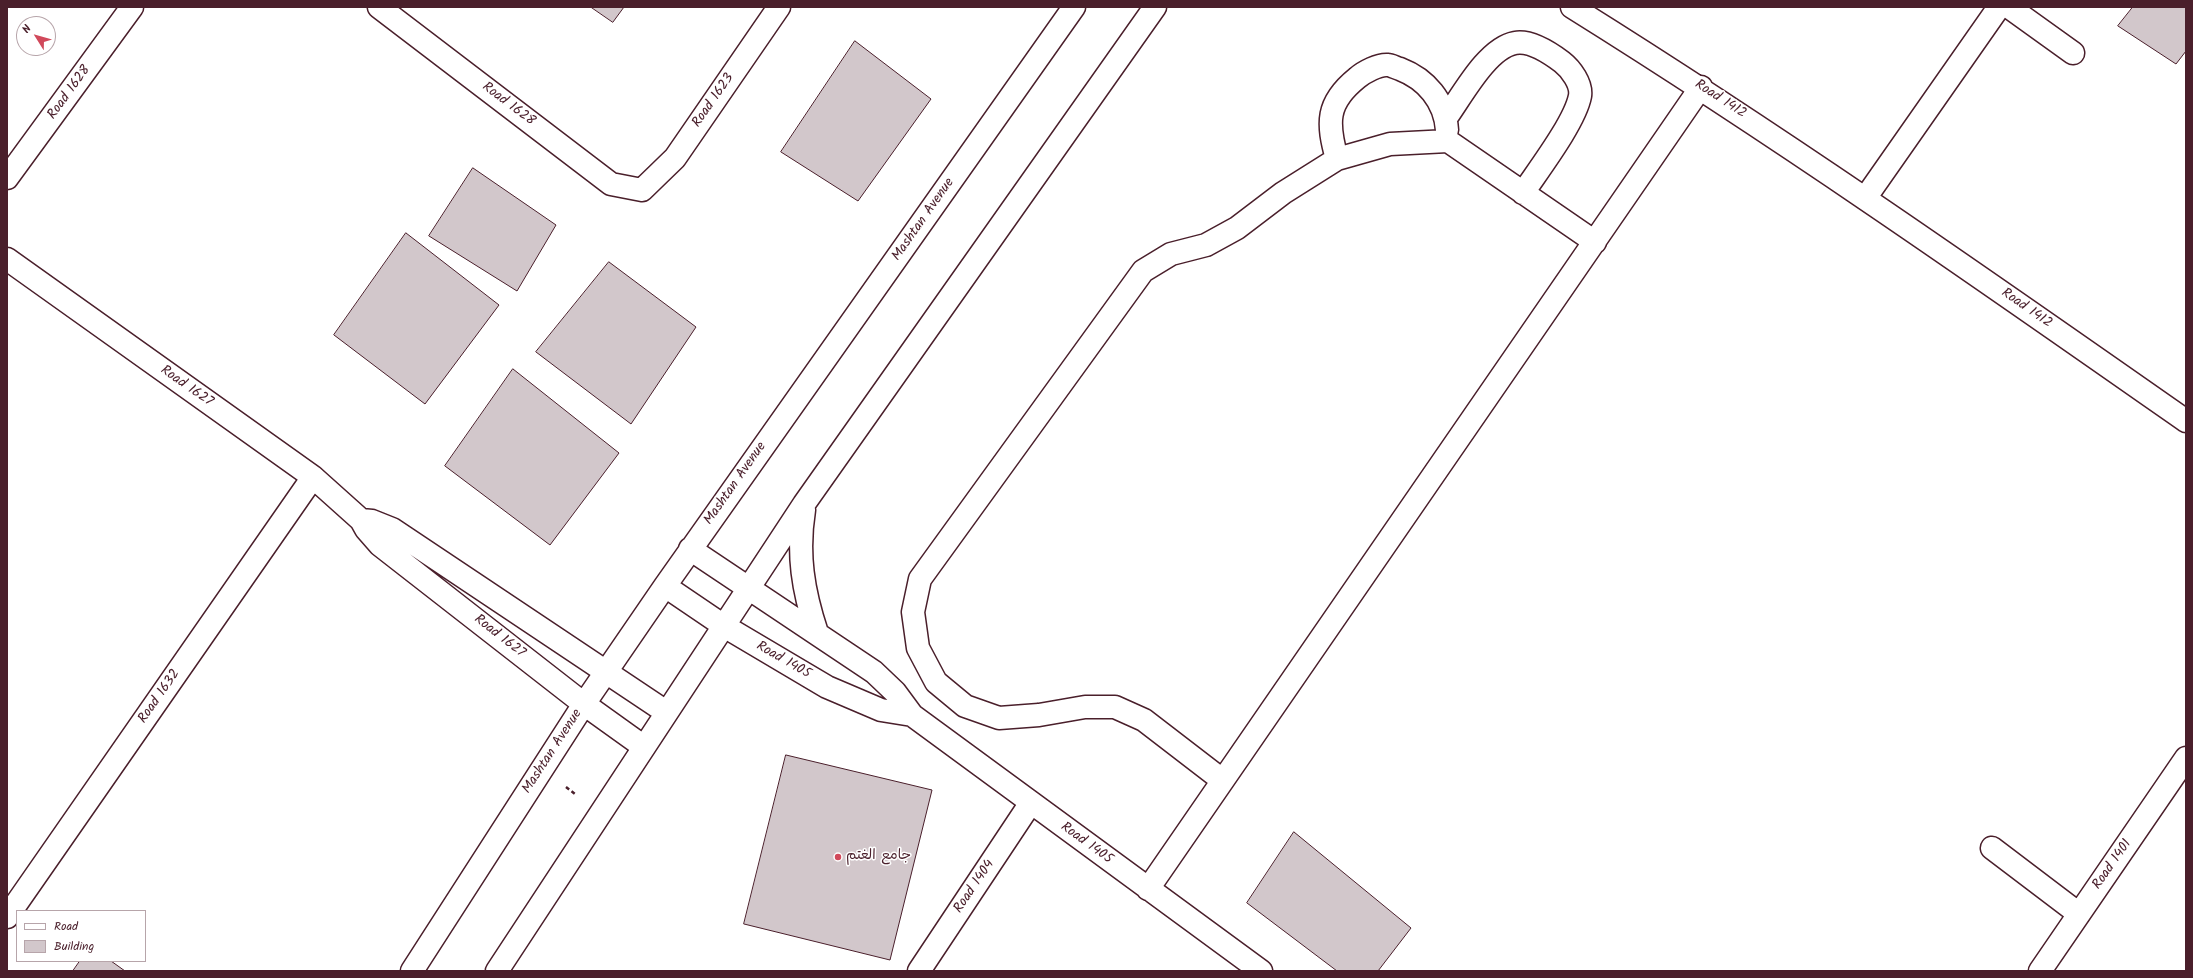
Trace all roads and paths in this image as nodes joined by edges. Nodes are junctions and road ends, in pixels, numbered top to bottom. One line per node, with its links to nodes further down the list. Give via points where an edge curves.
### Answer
1 (132, 7): 14 (street, Road 1628)
2 (379, 7): 15 (street, Road 1628, via 612,184)
3 (779, 7): 15 (street, Road 1623, via 675,158)
4 (1074, 7): 24 (street, Mashtan Avenue)
5 (1155, 7): 22 (street)
6 (1572, 7): 10 (street, Road 1412)
7 (1999, 7): 17 (street)
8 (2009, 7): 9 (street)
9 (2073, 52)
10 (1701, 87): 17 (street, Road 1412); 18 (street)
11 (1446, 118): 12 (street); 13 (street, via 1438,98 1415,74 1388,64 1363,73 1343,89 1332,110 1330,132); 16 (street, via 1483,65 1499,50 1516,43 1536,46 1563,63 1578,81 1580,94 1575,112)
12 (1448, 141): 13 (street, via 1390,144); 16 (street)
13 (1337, 159): 36 (street, via 1283,193 1237,228 1206,245 1171,254 1143,271 920,579 913,612 918,648 936,682 964,706 999,718 1039,715 1085,707 1115,707 1144,720)
14 (7, 178)
15 (642, 190)
16 (1523, 193): 18 (street)
17 (1866, 197): 20 (street, Road 1412)
18 (1594, 242): 36 (street)
19 (7, 259): 21 (street, Road 1627)
20 (2186, 421)
21 (313, 477): 23 (street, Road 1627); 42 (street, Road 1632)
22 (804, 504): 26 (street); 28 (street, via 800,536 801,569)
23 (361, 520): 29 (street, Road 1627, via 372,521 392,529); 30 (street, Road 1627, via 380,545)
24 (690, 549): 25 (street, Mashtan Avenue); 26 (street, Road 1405)
25 (665, 586): 27 (street, Road 1405); 29 (street, Mashtan Avenue)
26 (750, 589): 27 (street); 28 (street, Road 1405)
27 (724, 626): 31 (street); 32 (street, Road 1405, via 827,687 854,700 881,710)
28 (816, 633): 32 (street, Road 1405, via 874,672 895,692)
29 (606, 672): 30 (street, Mashtan Avenue); 31 (street, Road 1627)
30 (584, 704): 33 (street, Road 1627); 35 (street, Mashtan Avenue)
31 (666, 712): 33 (street)
32 (912, 715): 37 (street, Road 1405)
33 (644, 747): 38 (street)
34 (2186, 758): 41 (street, Road 1401)
35 (542, 769): 38 (path); 43 (street, Mashtan Avenue)
36 (1222, 780): 40 (street)
37 (1030, 804): 40 (street, Road 1405); 45 (street, Road 1404)
38 (601, 812): 44 (street)
39 (1992, 848): 41 (street)
40 (1148, 889): 46 (street, Road 1405)
41 (2079, 914): 47 (street, Road 1401)
42 (7, 917)
43 (412, 971)
44 (497, 971)
45 (919, 971)
46 (1261, 971)
47 (2040, 971)

